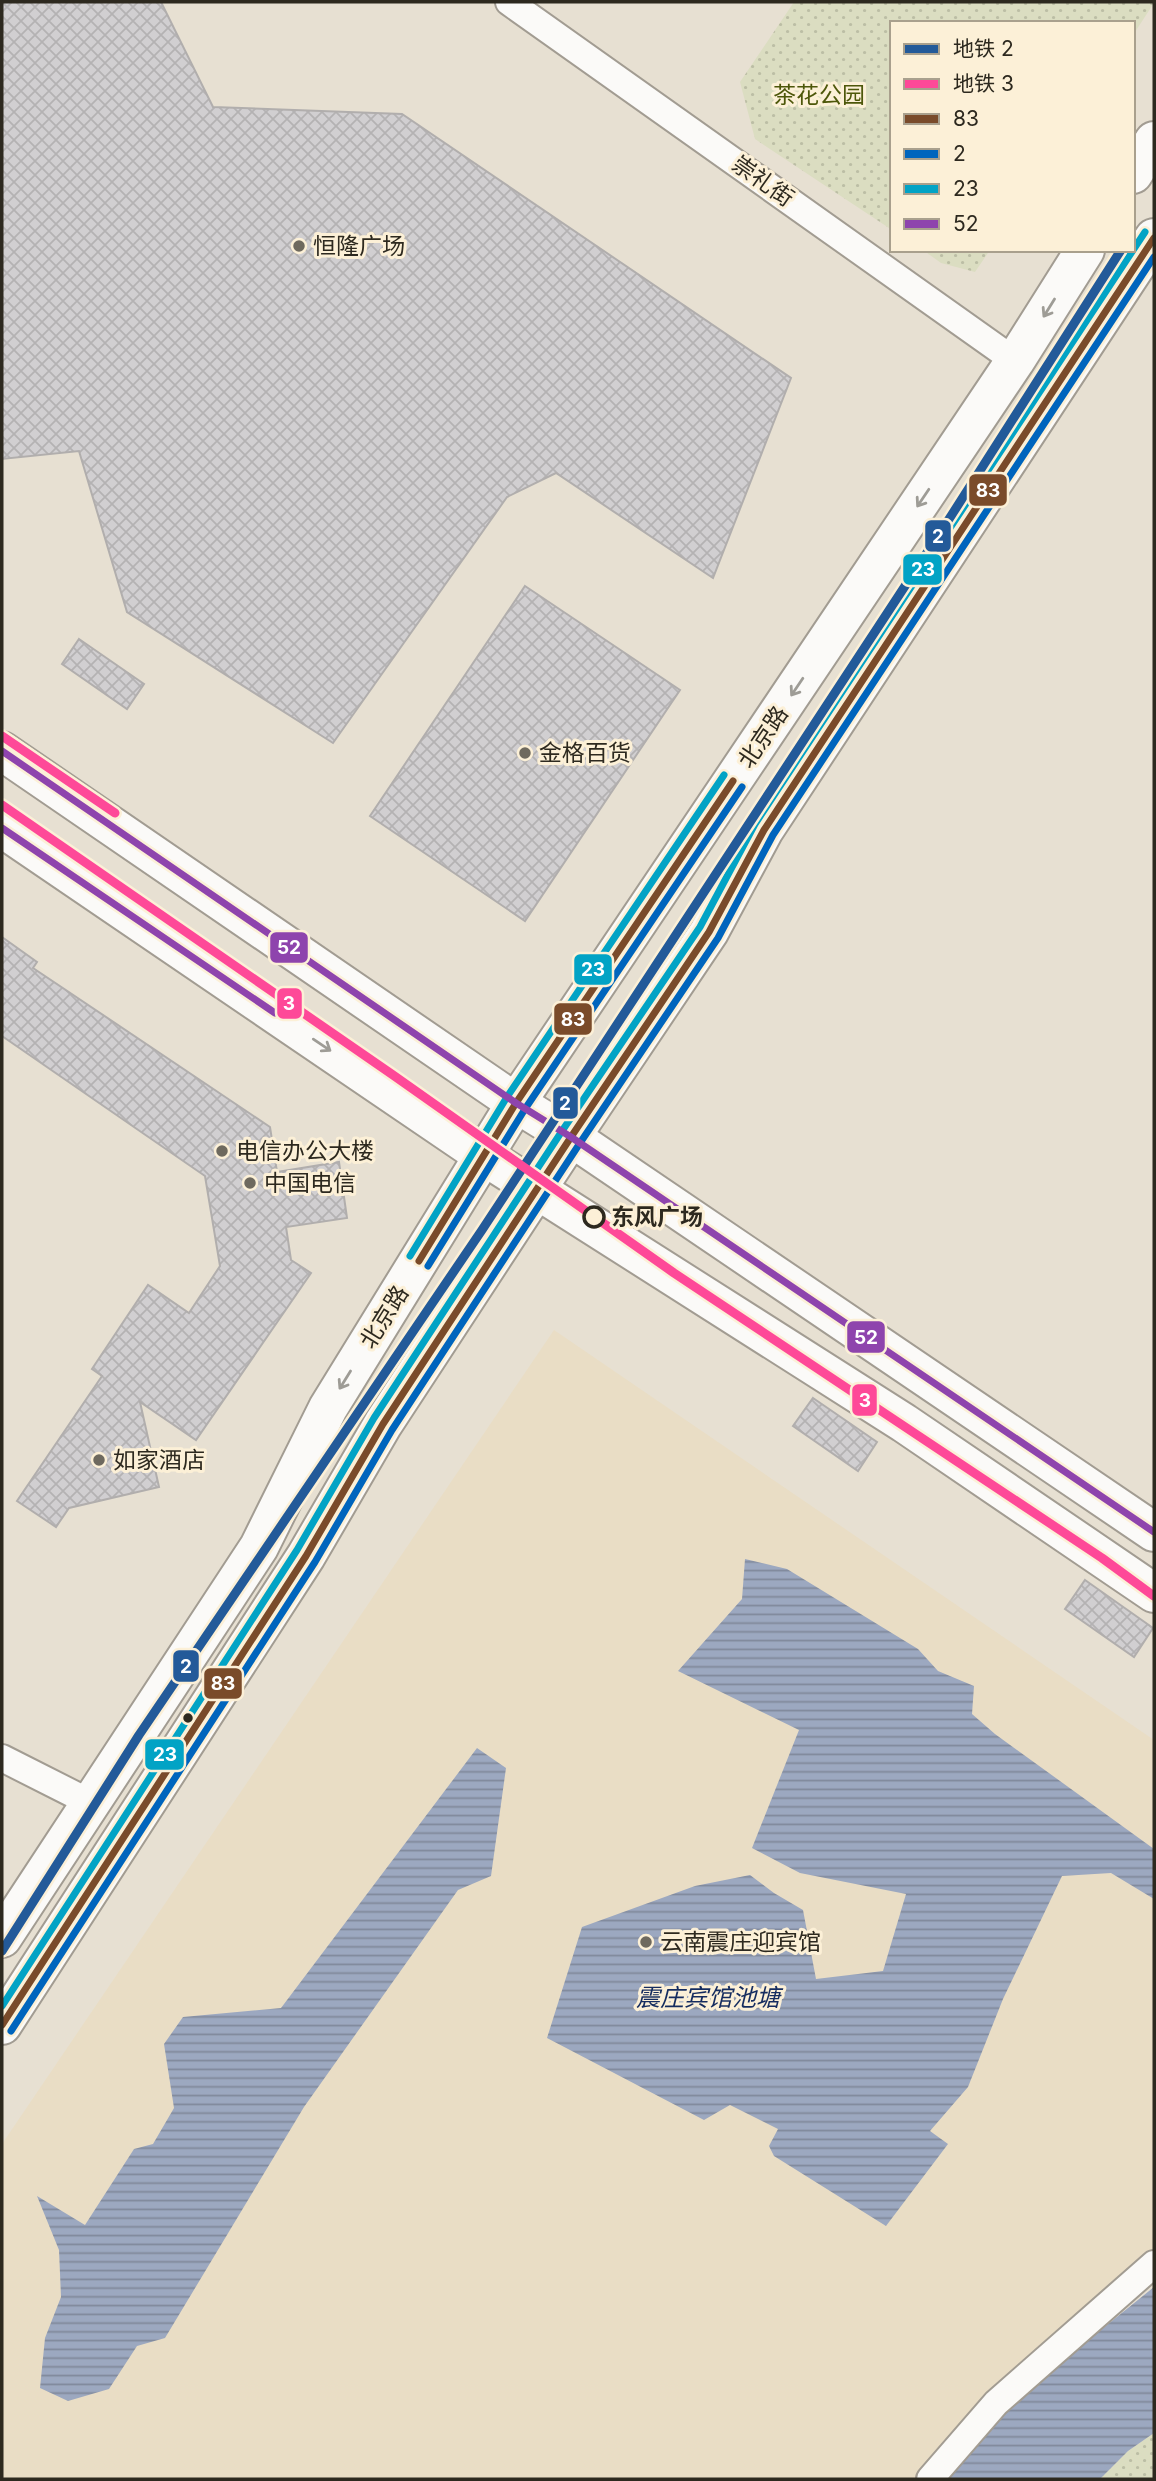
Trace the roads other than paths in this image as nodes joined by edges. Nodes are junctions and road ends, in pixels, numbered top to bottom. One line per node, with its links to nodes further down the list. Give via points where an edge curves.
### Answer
1 (509, 2): 6 (street, 崇礼街)
2 (1154, 141): 3 (main road)
3 (1135, 171)
4 (1152, 247): 10 (main road, via 764,830 709,932)
5 (1084, 252): 6 (main road, 北京路, one-way to 6)
6 (1016, 360): 9 (main road, 北京路, one-way to 9)
7 (2, 751): 9 (main road)
8 (2, 828): 11 (main road, one-way to 11)
9 (516, 1103): 10 (main road); 11 (main road, 北京路)
10 (571, 1137): 12 (main road); 13 (main road)
11 (484, 1156): 12 (main road); 16 (main road, 北京路, one-way to 16, via 328,1408 259,1547)
12 (538, 1188): 14 (main road, via 904,1423); 18 (main road)
13 (1154, 1532)
14 (1154, 1593)
15 (2, 1758): 16 (street)
16 (91, 1803): 17 (main road, 北京路)
17 (2, 1938)
18 (2, 2025)
19 (1154, 2264): 20 (street, via 996,2403)
20 (930, 2479)

